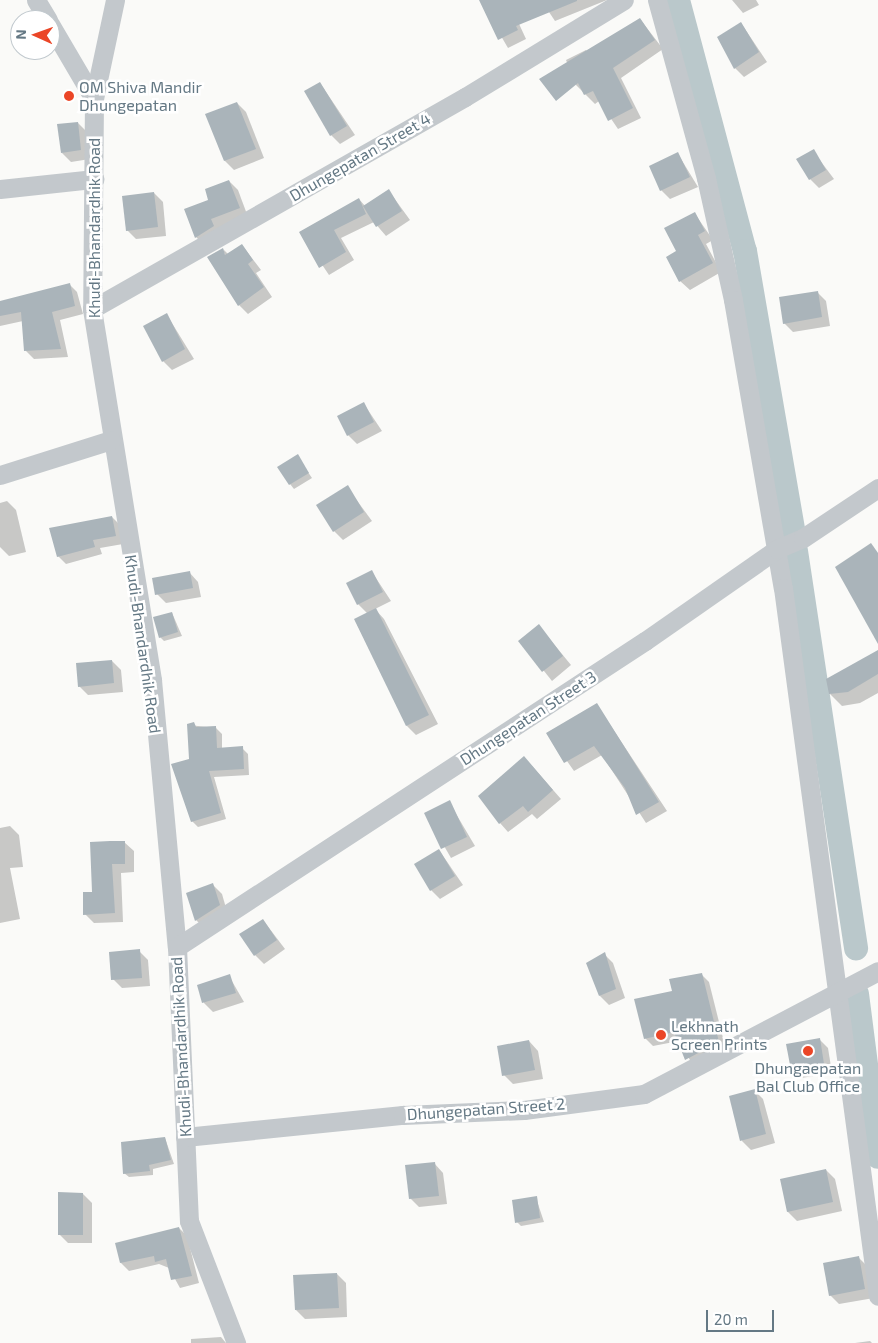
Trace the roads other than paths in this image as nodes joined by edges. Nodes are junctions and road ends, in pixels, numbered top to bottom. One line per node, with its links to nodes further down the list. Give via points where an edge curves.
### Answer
1 (115, 0): 5 (street, Khudi-Bhandardhik Road)
2 (624, 0): 8 (street, Dhungepatan Street 4, via 465,97)
3 (657, 0): 12 (street, via 706,178 733,300)
4 (60, 41): 5 (street)
5 (94, 99): 6 (street, Khudi-Bhandardhik Road)
6 (94, 179): 7 (street); 8 (street, Khudi-Bhandardhik Road)
7 (0, 189)
8 (92, 309): 9 (street, Khudi-Bhandardhik Road)
9 (111, 440): 10 (street); 13 (street, Khudi-Bhandardhik Road, via 152,680)
10 (0, 475)
11 (878, 488): 12 (street, Dhungepatan Street 3, via 803,538)
12 (776, 549): 13 (street, Dhungepatan Street 3, via 645,641); 15 (street)
13 (176, 947): 16 (street, Khudi-Bhandardhik Road)
14 (878, 972): 15 (street, Dhungepatan Street 2)
15 (838, 992): 16 (street, Dhungepatan Street 2, via 644,1094 524,1110 403,1115); 17 (street)
16 (185, 1137): 18 (street, Khudi-Bhandardhik Road, via 189,1221)
17 (878, 1296)
18 (236, 1343)

